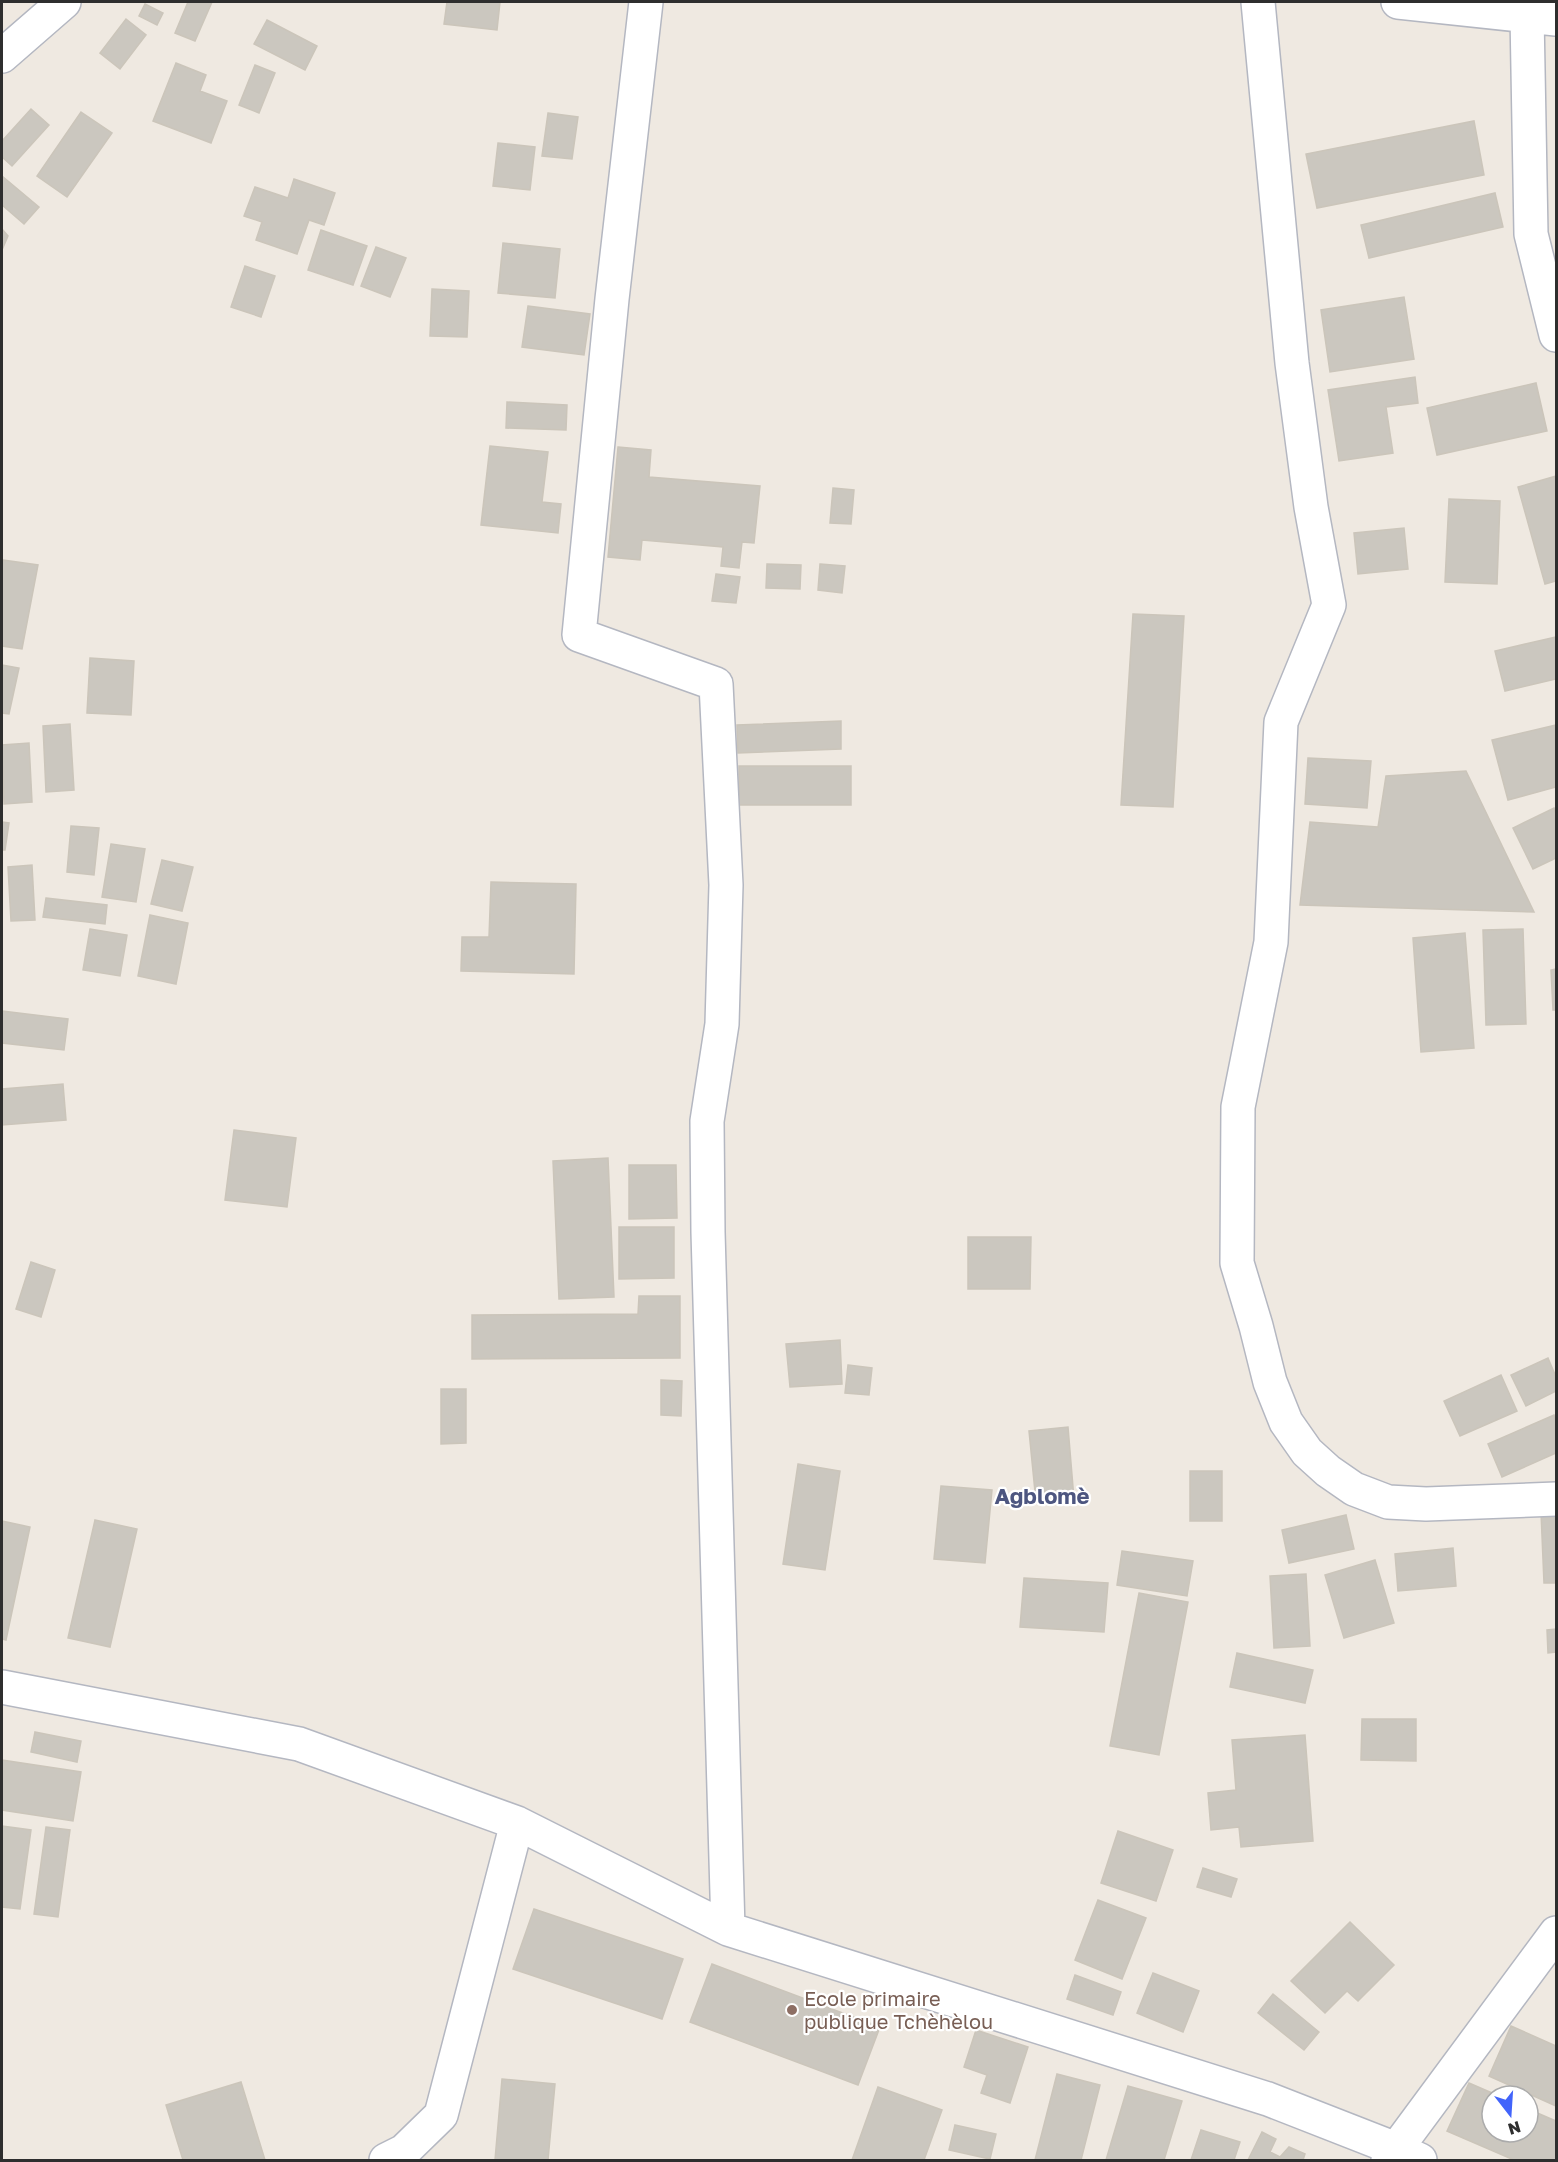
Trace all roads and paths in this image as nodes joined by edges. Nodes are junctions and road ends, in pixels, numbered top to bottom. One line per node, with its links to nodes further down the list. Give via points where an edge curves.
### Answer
1 (64, 2): 6 (street)
2 (646, 2): 11 (street, via 579,635 716,684 726,885 722,1024 707,1121 707,1154)
3 (1258, 2): 8 (street, via 1292,363 1329,605 1281,722 1271,942 1238,1107 1236,1263 1270,1382 1286,1422 1307,1452 1329,1472 1354,1489 1388,1502)
4 (1398, 2): 5 (street)
5 (1542, 17): 7 (street, via 1531,234)
6 (2, 56)
7 (1557, 335)
8 (1557, 1499)
9 (2, 1687): 10 (street, via 299,1744)
10 (518, 1822): 11 (street); 14 (street, via 441,2115 404,2151)
11 (728, 1929): 13 (street, via 1268,2099)
12 (1557, 1933): 13 (street)
13 (1401, 2157)
14 (386, 2160)

